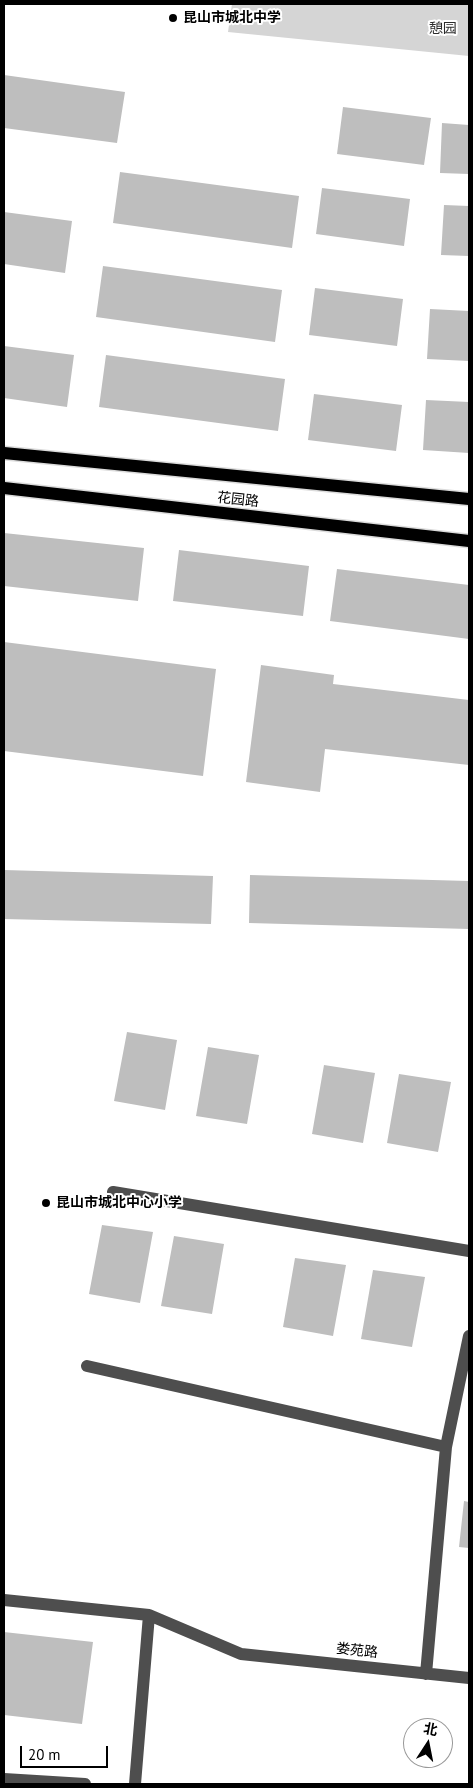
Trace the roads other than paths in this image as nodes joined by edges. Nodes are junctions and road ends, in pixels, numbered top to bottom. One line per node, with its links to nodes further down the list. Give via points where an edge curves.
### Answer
1 (4, 452): 3 (main road, 花园路)
2 (4, 488): 4 (main road, 花园路)
3 (469, 499)
4 (469, 541)
5 (114, 1192): 6 (street)
6 (469, 1252)
7 (469, 1336): 9 (street)
8 (87, 1366): 9 (street)
9 (446, 1447): 12 (street)
10 (4, 1600): 11 (street, 娄苑路)
11 (148, 1615): 12 (street, 娄苑路, via 241,1654); 16 (street)
12 (426, 1674): 13 (street, 娄苑路)
13 (469, 1678)
14 (4, 1779): 15 (street)
15 (85, 1784)
16 (135, 1784)

